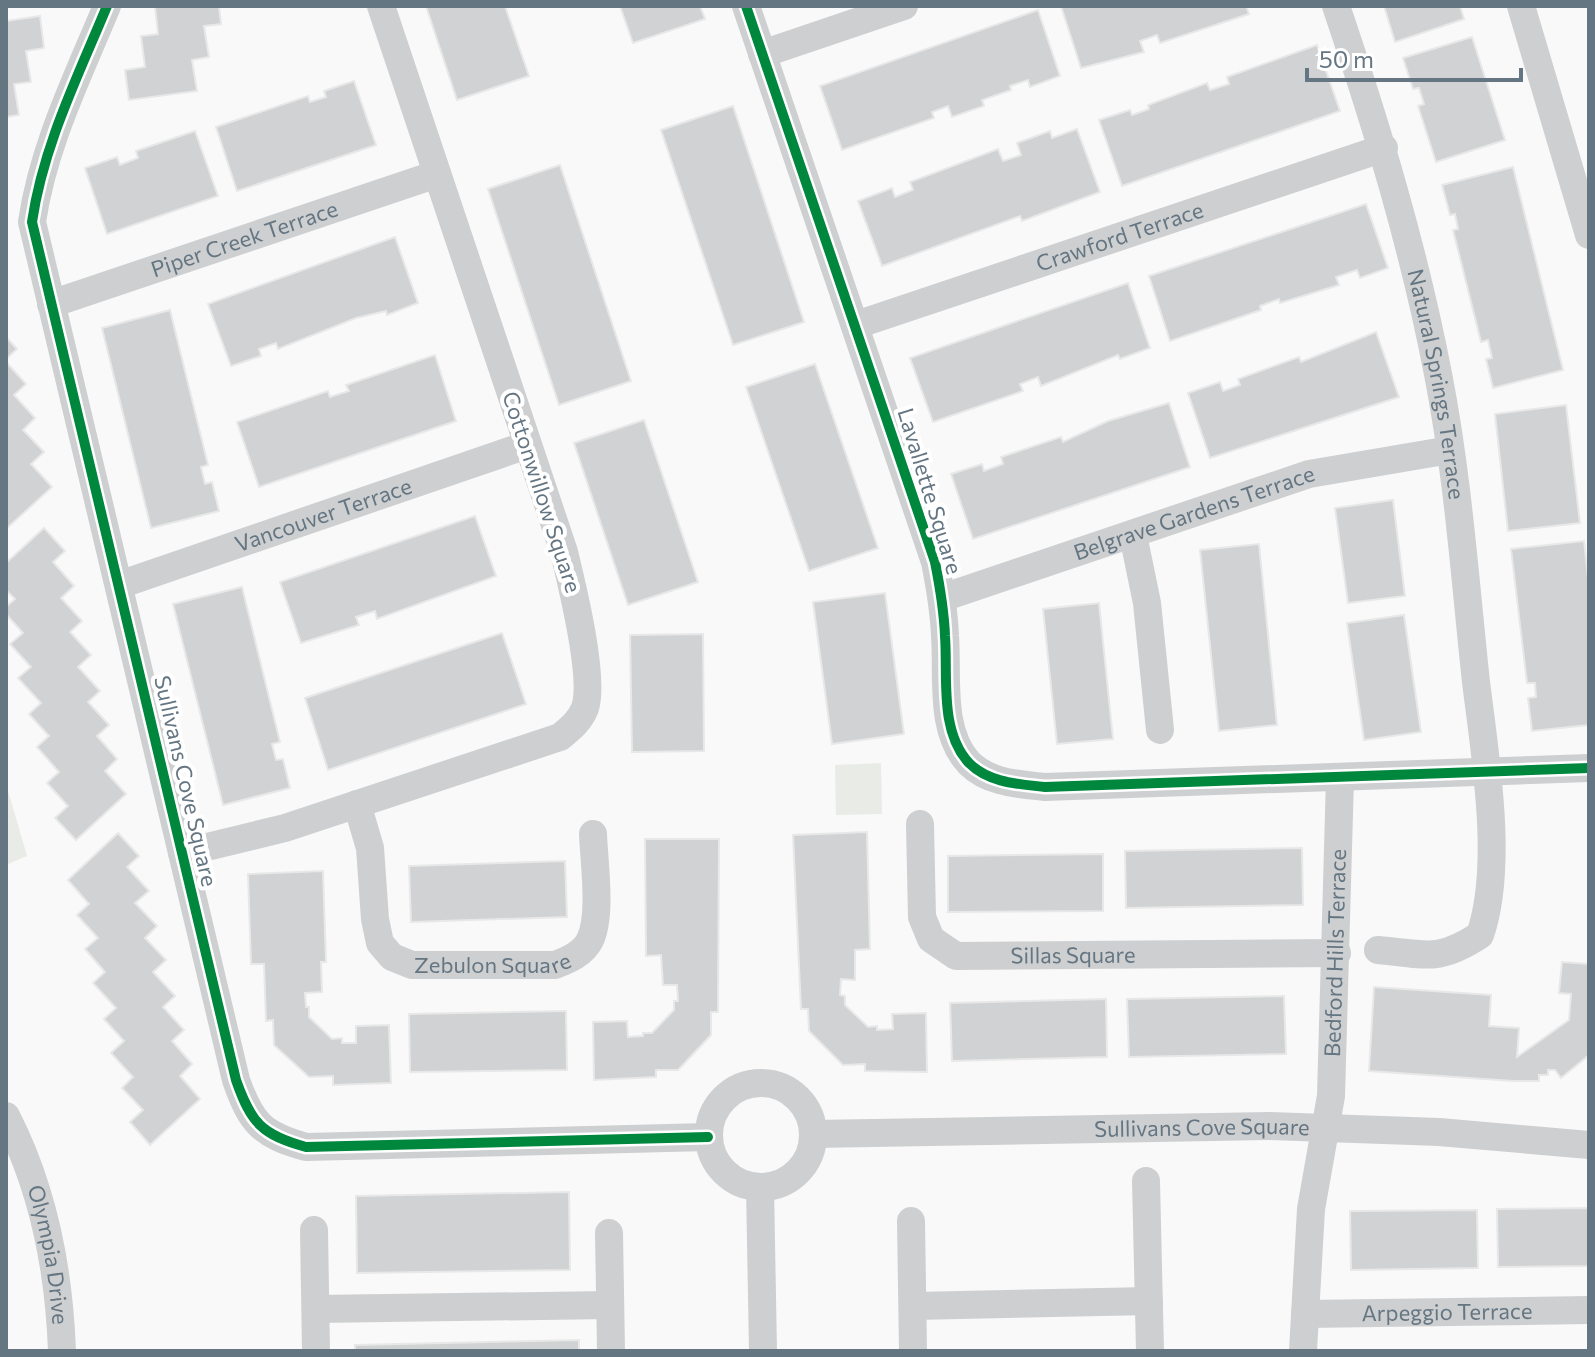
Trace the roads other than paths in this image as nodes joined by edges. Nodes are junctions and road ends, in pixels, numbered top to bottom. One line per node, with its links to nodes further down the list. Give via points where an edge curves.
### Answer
1 (107, 6): 11 (street, Sullivans Cove Square, via 37,185 32,222)
2 (381, 6): 9 (street, Cottonwillow Square)
3 (746, 6): 7 (street, Lavallette Square)
4 (904, 6): 7 (street)
5 (1336, 6): 8 (street, Natural Springs Terrace)
6 (1521, 6): 10 (street)
7 (762, 54): 12 (street, Lavallette Square)
8 (1384, 148): 12 (street, Crawford Terrace); 14 (street, Natural Springs Terrace, via 1424,308)
9 (437, 174): 11 (street, Piper Creek Terrace); 13 (street, Cottonwillow Square)
10 (1589, 235)
11 (51, 304): 16 (street, Sullivans Cove Square)
12 (856, 325): 17 (street, Lavallette Square, via 935,562)
13 (527, 445): 16 (street, Vancouver Terrace); 22 (street, Cottonwillow Square, via 577,605 586,706 560,737)
14 (1450, 450): 15 (street, Belgrave Gardens Terrace, via 1309,474); 20 (street, Natural Springs Terrace)
15 (1133, 535): 17 (street, Belgrave Gardens Terrace); 18 (street, via 1147,603)
16 (119, 585): 25 (street, Sullivans Cove Square)
17 (942, 598): 21 (street, Lavallette Square, via 947,702 954,735 970,764 1000,782 1045,787)
18 (1160, 730)
19 (1589, 768): 20 (street, Lavallette Square)
20 (1487, 774): 21 (street, Lavallette Square); 26 (street, Natural Springs Terrace, via 1490,887 1480,935 1453,953 1438,956)
21 (1340, 778): 27 (street, Bedford Hills Terrace)
22 (357, 804): 24 (street, Zebulon Square, via 370,848 380,943 392,957 412,965 555,965 575,956 589,942 595,923); 25 (street, Cottonwillow Square)
23 (920, 824): 27 (street, Sillas Square, via 922,917 931,939 956,956)
24 (593, 834)
25 (182, 853): 31 (street, Sullivans Cove Square, via 236,1080 249,1116 276,1139 306,1147)
26 (1378, 950)
27 (1337, 953): 29 (street, Bedford Hills Terrace, via 1331,1096)
28 (6, 1116): 44 (street, Olympia Drive, via 47,1220)
29 (1324, 1127): 30 (street, Sullivans Cove Square); 32 (street, Sullivans Cove Square); 43 (street, Bedford Hills Terrace, via 1311,1209)
30 (814, 1134): 31 (street, via 802,1101 787,1089 751,1083 720,1102); 34 (street, via 798,1172 777,1185)
31 (708, 1137): 34 (street, via 719,1166 745,1185)
32 (1589, 1145)
33 (1146, 1181): 38 (street)
34 (760, 1187): 47 (street)
35 (911, 1221): 40 (street)
36 (314, 1230): 41 (street)
37 (609, 1233): 39 (street)
38 (1149, 1301): 40 (street); 49 (street)
39 (610, 1305): 41 (street); 46 (street)
40 (914, 1306): 48 (street)
41 (316, 1309): 45 (street)
42 (1589, 1310): 43 (street, Arpeggio Terrace)
43 (1305, 1314): 50 (street, Bedford Hills Terrace)
44 (62, 1351)
45 (316, 1351)
46 (611, 1351)
47 (763, 1351)
48 (913, 1351)
49 (1150, 1351)
50 (1303, 1351)

